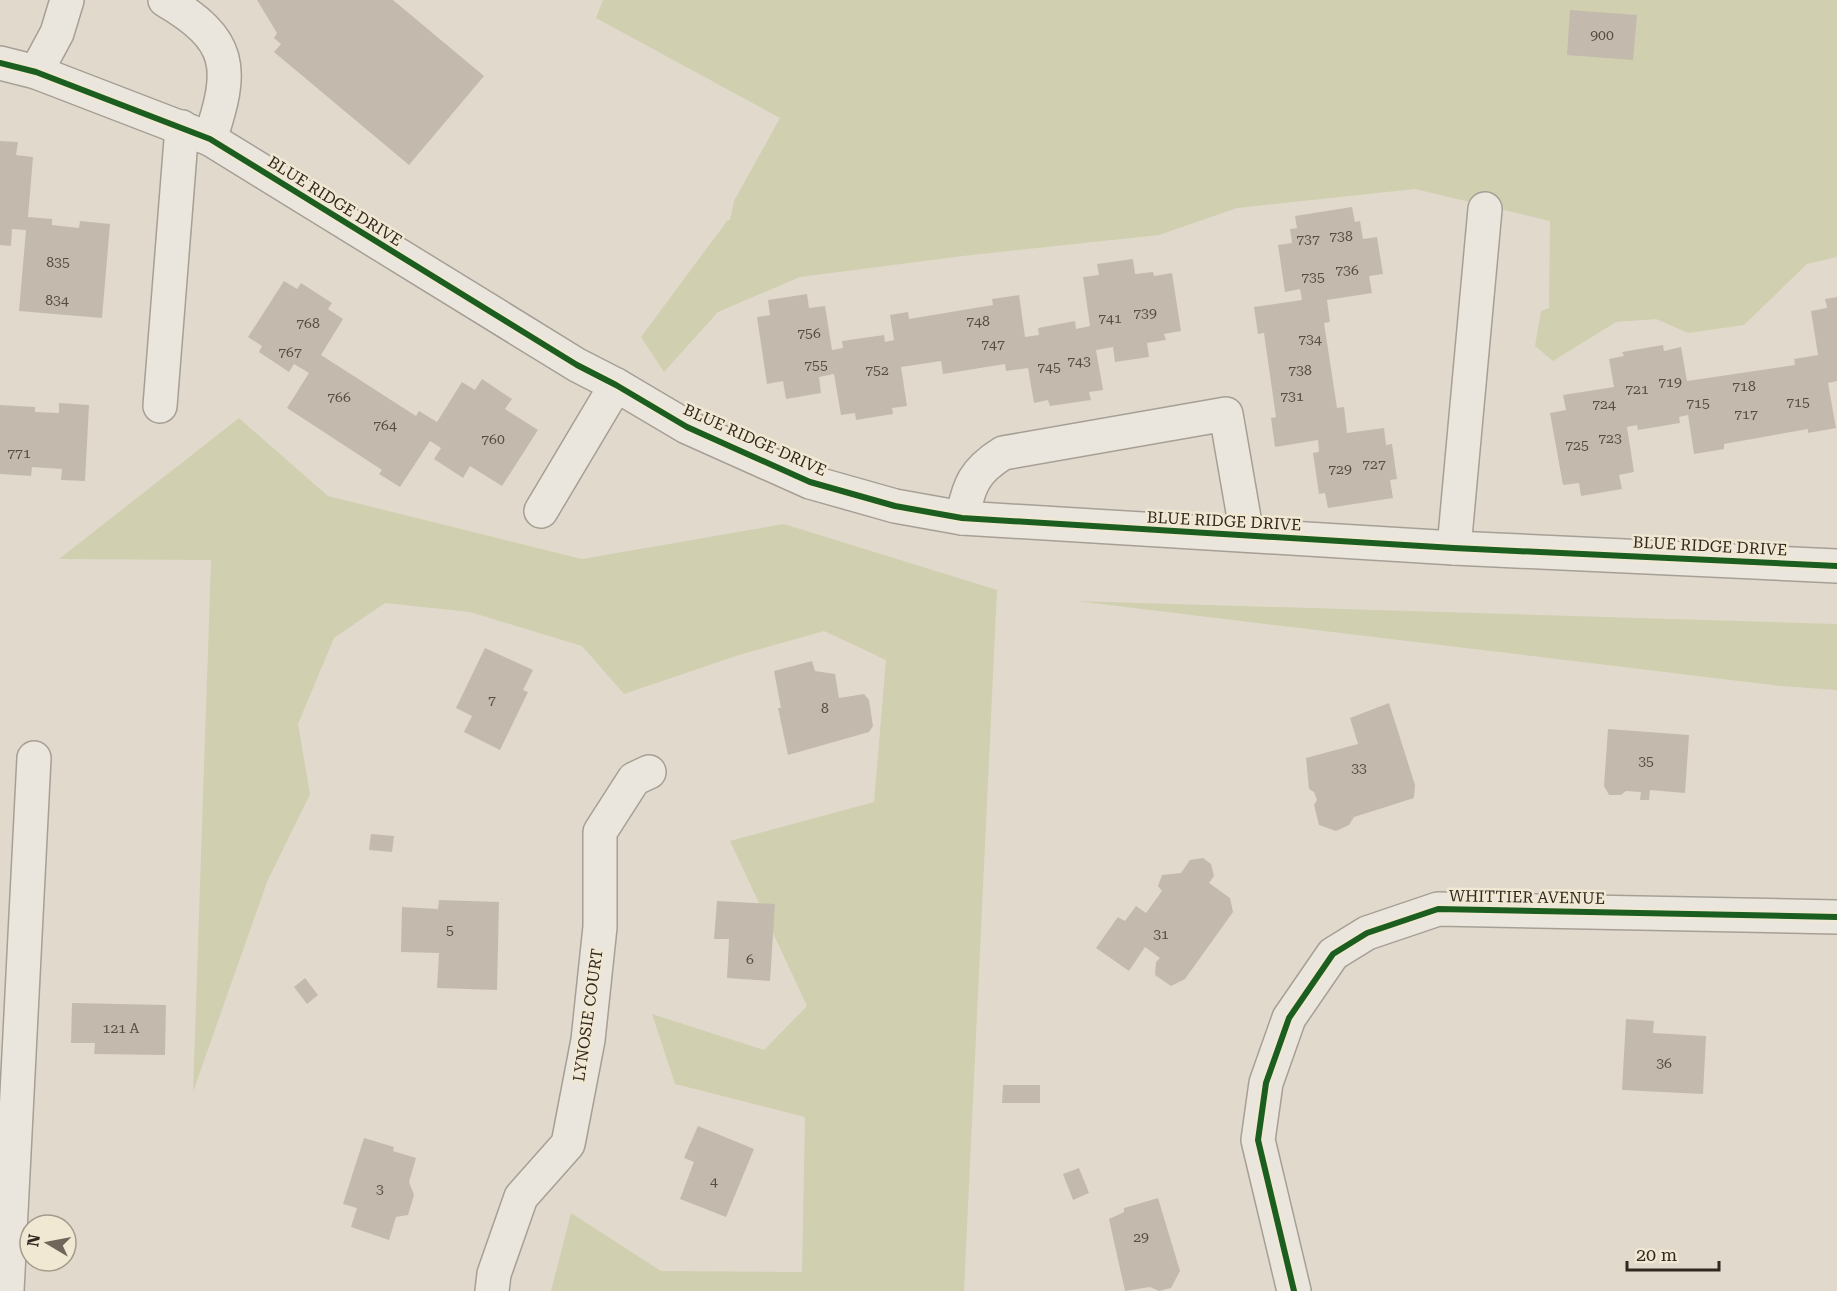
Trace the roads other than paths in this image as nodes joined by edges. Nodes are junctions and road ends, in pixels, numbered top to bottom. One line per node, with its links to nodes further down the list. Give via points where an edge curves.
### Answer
1 (67, 0): 4 (street, via 57,33)
2 (165, 0): 5 (street, via 192,16 209,33 226,64 223,100)
3 (0, 63): 4 (street, BLUE RIDGE DRIVE)
4 (36, 72): 5 (street, BLUE RIDGE DRIVE)
5 (196, 133): 7 (street, BLUE RIDGE DRIVE, via 548,348); 8 (street)
6 (1485, 209): 12 (street)
7 (616, 384): 9 (street); 10 (street, BLUE RIDGE DRIVE, via 687,428 810,482 895,506)
8 (160, 406)
9 (541, 511)
10 (962, 518): 11 (street, BLUE RIDGE DRIVE); 11 (street, via 974,478 984,464 1003,453 1226,414)
11 (1247, 535): 12 (street, BLUE RIDGE DRIVE)
12 (1454, 548): 13 (street, BLUE RIDGE DRIVE)
13 (1837, 566)
14 (34, 758): 17 (street)
15 (649, 772): 18 (street, LYNOSIE COURT, via 633,779 600,832 600,927 590,1029 568,1144 521,1197 494,1274)
16 (1837, 917): 19 (street, WHITTIER AVENUE, via 1438,909 1367,933 1333,954 1289,1018 1266,1083 1258,1140)
17 (7, 1291)
18 (492, 1291)
19 (1294, 1291)

